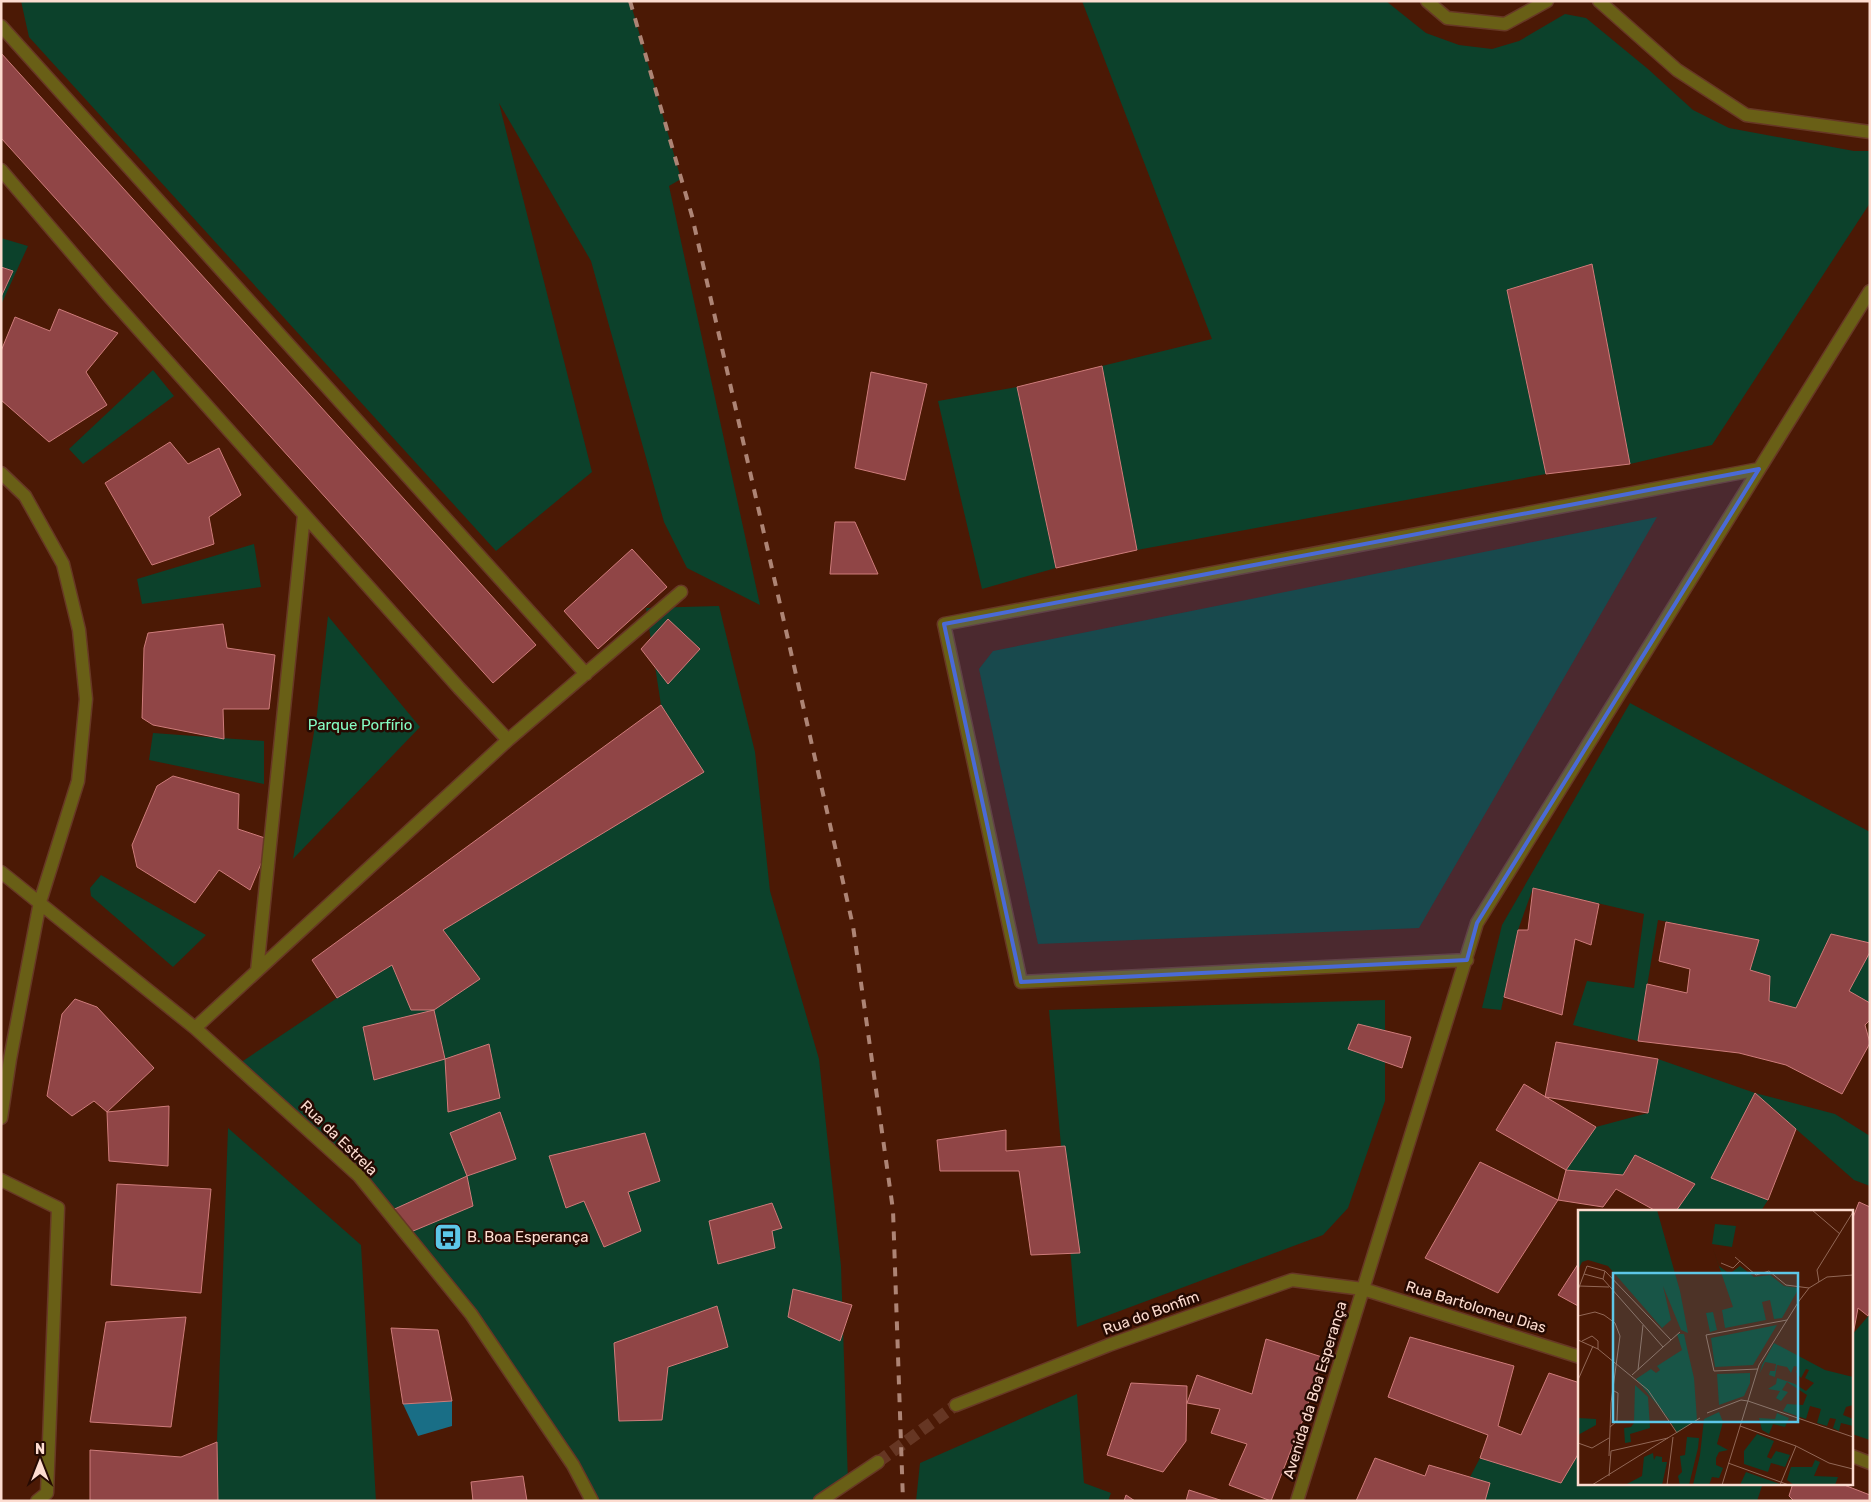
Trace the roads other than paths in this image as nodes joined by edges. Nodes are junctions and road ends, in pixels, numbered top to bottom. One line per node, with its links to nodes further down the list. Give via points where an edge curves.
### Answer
1 (1428, 1): 2 (street, via 1447,18 1505,24)
2 (1547, 1)
3 (1599, 1): 5 (street, via 1677,70 1746,115)
4 (1, 26): 12 (street)
5 (1870, 132)
6 (1, 170): 10 (street)
7 (1870, 291): 8 (street, Avenida da Boa Esperança)
8 (1760, 469): 16 (street, Avenida da Boa Esperança, via 1477,924); 16 (street, via 944,624 1020,982)
9 (1, 473): 15 (street, via 25,496 63,564 78,630 86,700 78,781)
10 (304, 515): 13 (street); 17 (street)
11 (681, 592): 12 (street)
12 (586, 674): 13 (street)
13 (508, 740): 17 (street)
14 (1, 872): 15 (street, Rua da Estrela)
15 (40, 902): 18 (street, Rua da Estrela); 19 (street)
16 (1467, 960): 21 (street, Avenida da Boa Esperança)
17 (257, 971): 18 (street)
18 (195, 1028): 28 (street, Rua da Estrela, via 358,1176 472,1314 573,1464)
19 (1, 1118)
20 (1, 1180): 27 (street, via 58,1208 47,1493)
21 (1363, 1289): 22 (street, Rua Bartolomeu Dias); 23 (street, Rua do Bonfim, via 1292,1280 1109,1345); 30 (street, Avenida da Boa Esperança)
22 (1578, 1356)
23 (956, 1405)
24 (1854, 1457): 26 (street)
25 (878, 1462): 29 (street)
26 (1870, 1463)
27 (37, 1501)
28 (592, 1501)
29 (820, 1501)
30 (1297, 1501)

